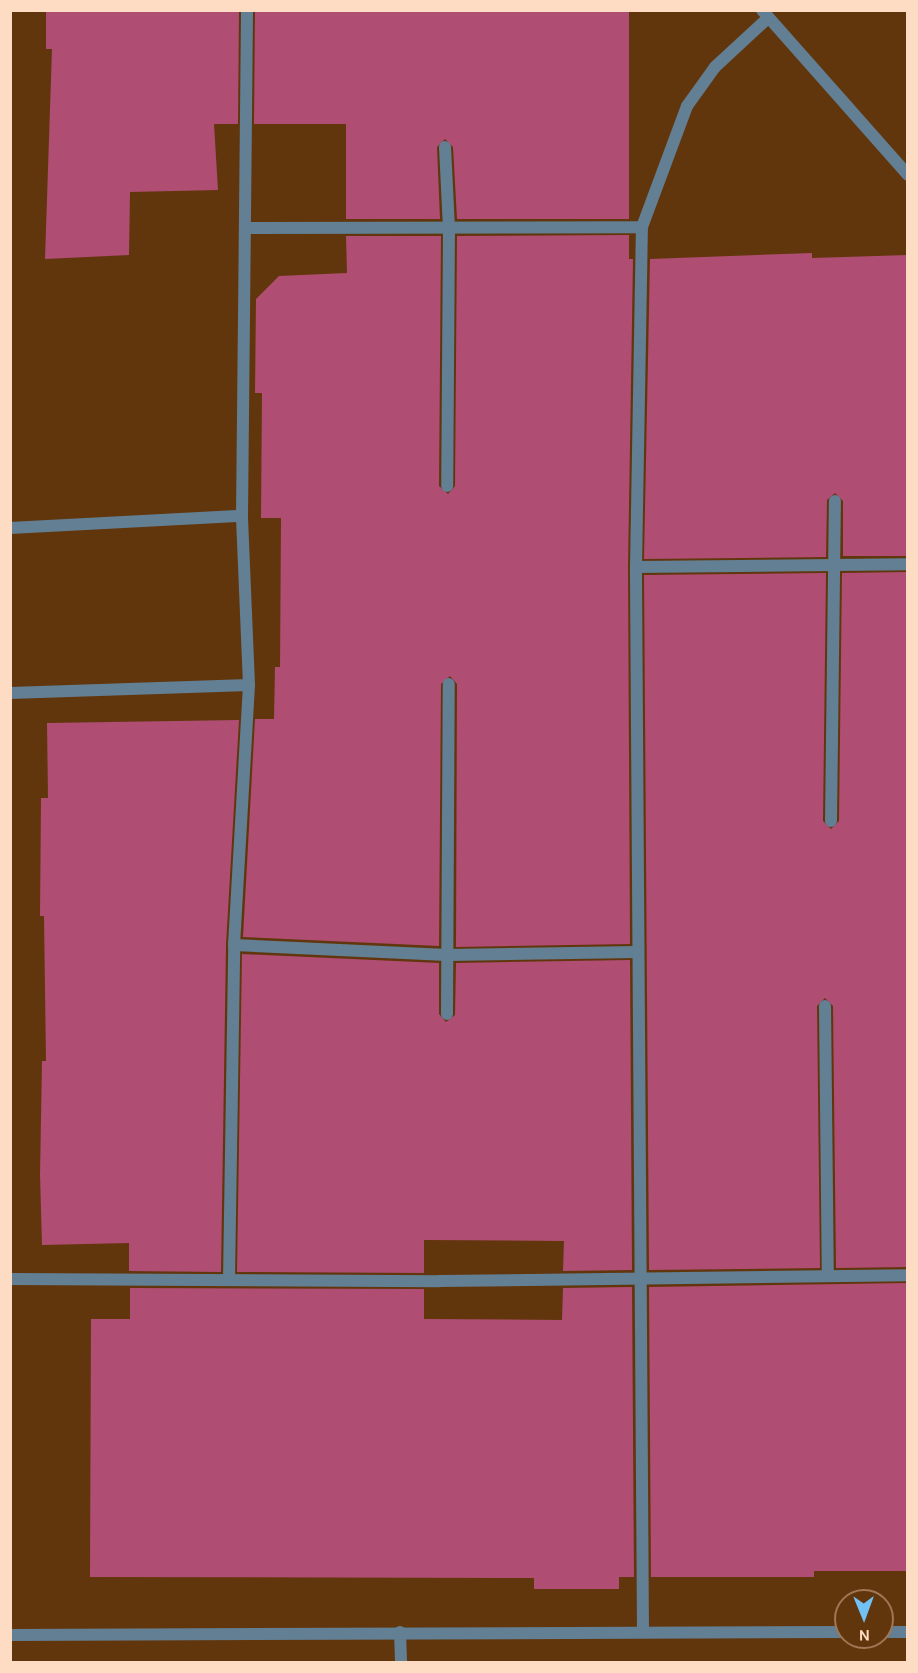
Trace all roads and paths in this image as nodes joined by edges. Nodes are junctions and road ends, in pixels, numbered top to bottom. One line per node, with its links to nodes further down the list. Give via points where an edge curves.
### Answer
1 (247, 10): 6 (street)
2 (765, 14): 4 (street); 5 (street, via 715,67 687,106)
3 (445, 147): 7 (street)
4 (908, 175)
5 (642, 227): 7 (street); 14 (street)
6 (247, 228): 7 (street); 10 (street)
7 (449, 228): 8 (street)
8 (447, 486)
9 (835, 501): 13 (street)
10 (242, 516): 11 (street); 16 (street)
11 (10, 528)
12 (908, 564): 13 (street)
13 (834, 565): 14 (street); 18 (street)
14 (636, 567): 20 (street)
15 (449, 684): 21 (street)
16 (249, 685): 17 (street); 19 (street)
17 (10, 693)
18 (831, 821)
19 (234, 945): 21 (street); 28 (street)
20 (637, 952): 21 (street); 26 (street)
21 (447, 955): 23 (street)
22 (825, 1006): 24 (street)
23 (447, 1014)
24 (828, 1274): 25 (street); 26 (street)
25 (908, 1275)
26 (639, 1276): 28 (street); 30 (street)
27 (10, 1279): 28 (street)
28 (228, 1280)
29 (400, 1632): 30 (street); 32 (street); 33 (street)
30 (643, 1632): 31 (street)
31 (834, 1632)
32 (10, 1635)
33 (401, 1662)

